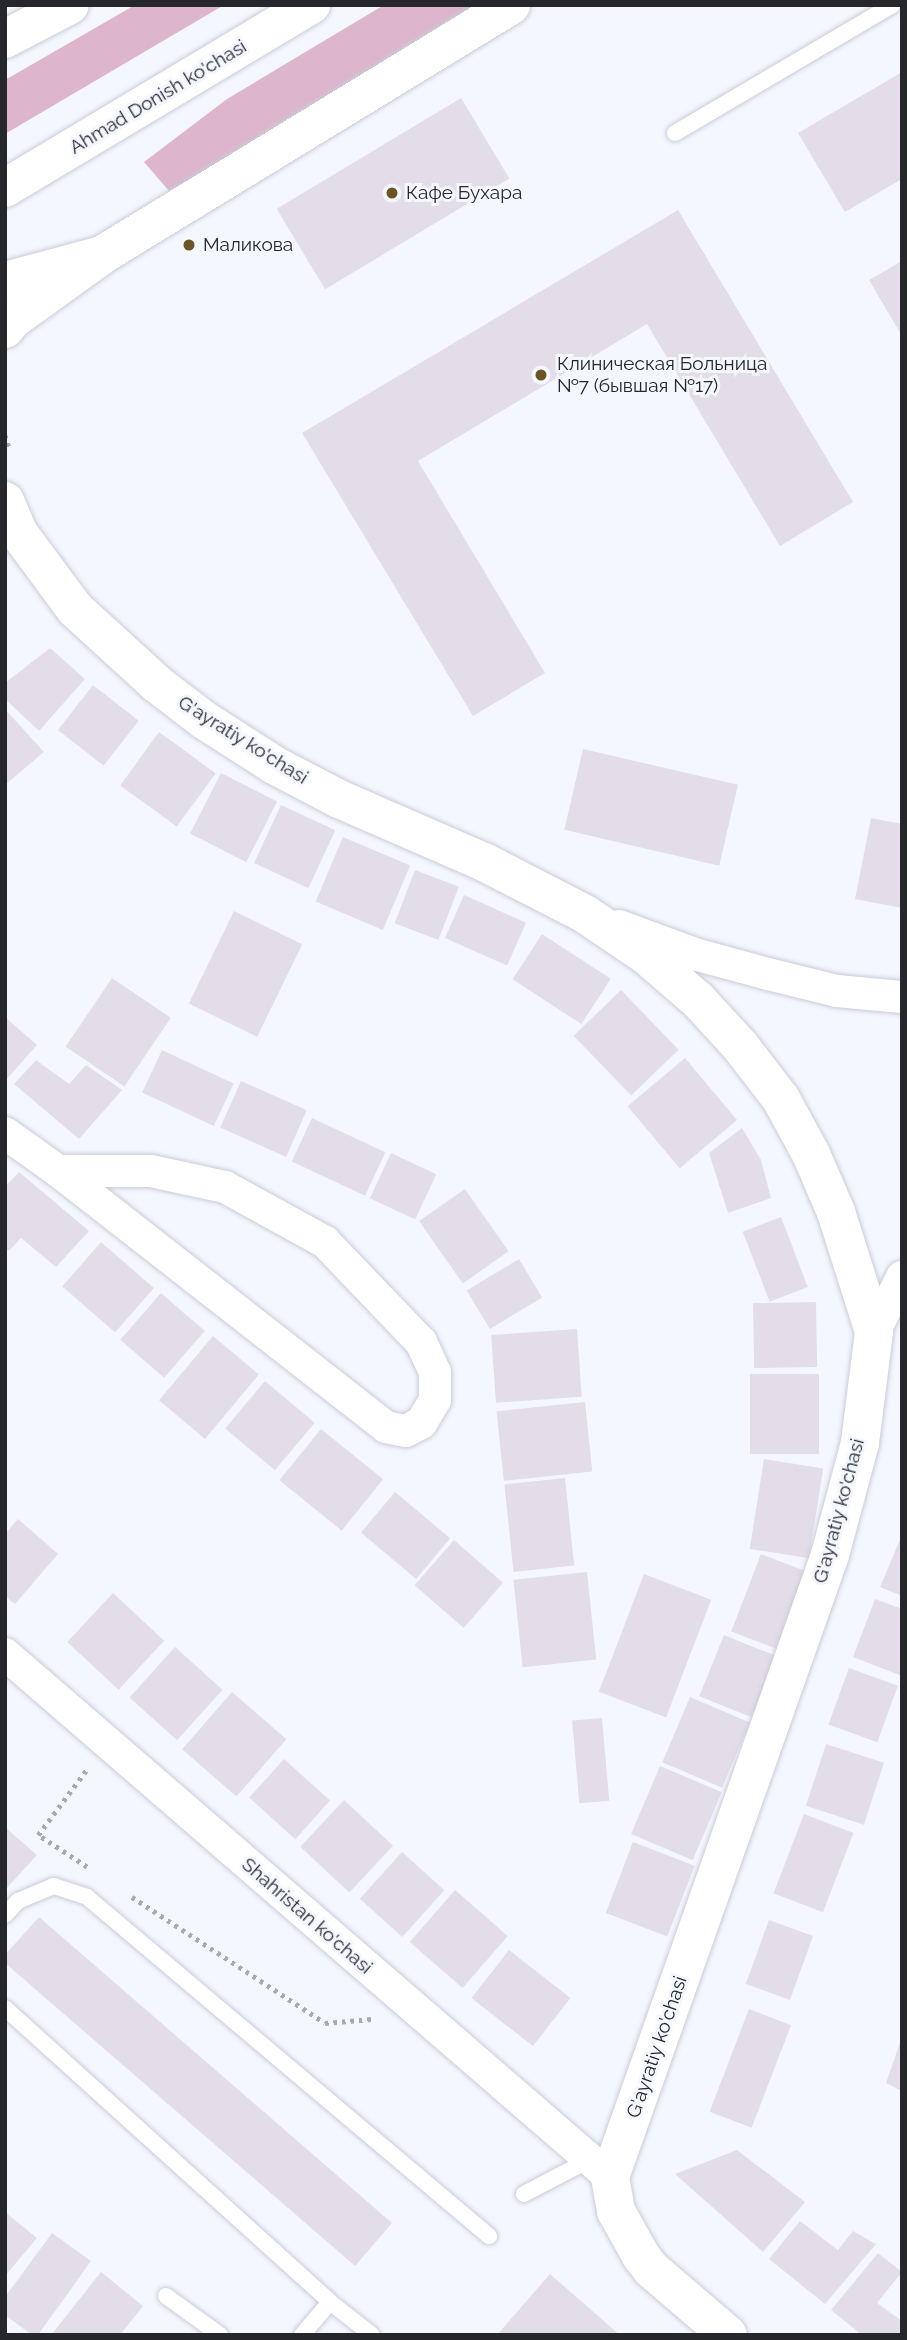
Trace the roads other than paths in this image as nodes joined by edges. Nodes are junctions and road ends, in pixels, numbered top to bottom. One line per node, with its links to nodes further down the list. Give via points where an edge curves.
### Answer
1 (70, 5): 5 (main road)
2 (311, 5): 7 (main road, Ahmad Donish ko'chasi)
3 (510, 5): 8 (main road)
4 (892, 5): 6 (lane)
5 (5, 39)
6 (675, 133)
7 (5, 188)
8 (102, 255): 9 (main road); 10 (main road)
9 (5, 281)
10 (7, 324)
11 (5, 501): 12 (main road, G'ayratiy ko'chasi, via 18,532 75,609 204,720 339,799 484,862)
12 (585, 914): 13 (street, G'ayratiy ko'chasi, via 698,955 768,974 837,991); 17 (main road, G'ayratiy ko'chasi, via 647,956 698,1000 780,1099 836,1212)
13 (902, 996)
14 (5, 1133): 15 (street)
15 (58, 1171): 15 (street, via 386,1427 406,1431 421,1423 435,1401 435,1372 421,1342 326,1242 225,1187 151,1171)
16 (902, 1277): 17 (street)
17 (874, 1332): 21 (main road, G'ayratiy ko'chasi, via 860,1443 830,1555)
18 (5, 1654): 21 (street, Shahristan ko'chasi)
19 (5, 1914): 23 (lane, via 18,1901 54,1886 87,1897)
20 (5, 2008): 25 (lane)
21 (599, 2169): 22 (lane); 29 (main road, via 640,2256)
22 (524, 2194)
23 (489, 2236)
24 (166, 2296): 26 (lane)
25 (330, 2302): 27 (lane); 28 (lane)
26 (220, 2335)
27 (302, 2335)
28 (372, 2335)
29 (728, 2335)

